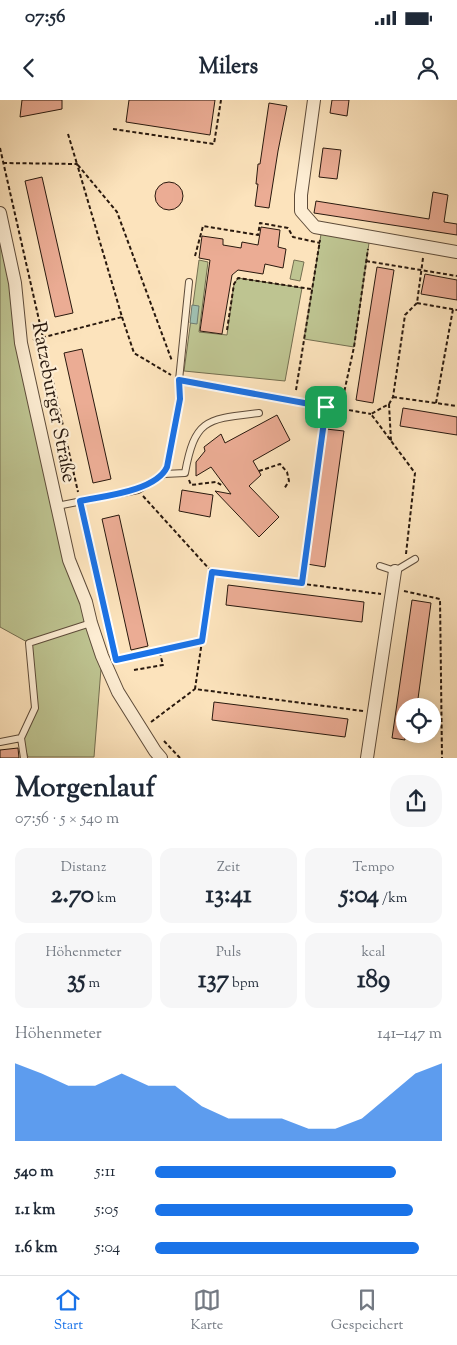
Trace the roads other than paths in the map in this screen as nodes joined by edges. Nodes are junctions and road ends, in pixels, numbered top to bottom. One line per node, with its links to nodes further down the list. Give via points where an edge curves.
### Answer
1 (314, 100): 3 (street, via 301,195 302,212 315,227)
2 (0, 213): 7 (street, Ratzeburger Straße, via 15,283 21,343)
3 (457, 252)
4 (189, 282): 6 (lane, via 180,399)
5 (259, 412): 6 (lane, via 204,424 189,451 185,473)
6 (164, 474): 7 (lane, via 138,490)
7 (57, 506): 11 (street, Ratzeburger Straße, via 69,560)
8 (415, 559): 10 (lane)
9 (380, 566): 10 (lane)
10 (399, 569): 16 (street, via 391,592)
11 (91, 623): 12 (lane, via 29,643 35,708); 15 (street, Ratzeburger Straße, via 118,692)
12 (21, 738): 13 (lane); 14 (lane)
13 (0, 742)
14 (24, 758)
15 (161, 758)
16 (367, 758)

